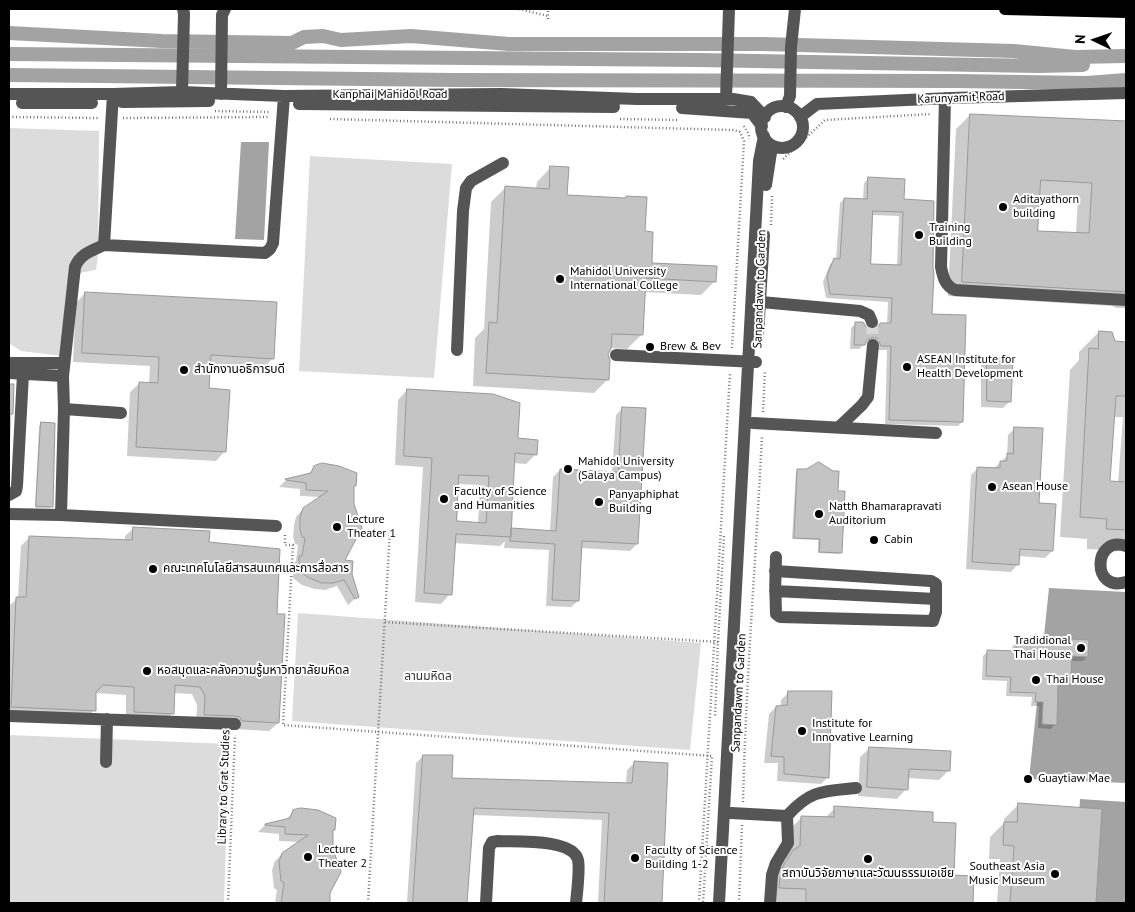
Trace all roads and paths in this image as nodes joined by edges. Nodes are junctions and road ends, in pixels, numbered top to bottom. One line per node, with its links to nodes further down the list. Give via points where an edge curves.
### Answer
1 (183, 9): 9 (lane)
2 (224, 9): 12 (lane)
3 (520, 9): 4 (path, via 548,18)
4 (548, 9)
5 (729, 9): 15 (lane)
6 (795, 9): 18 (lane, via 790,96)
7 (1005, 9): 8 (main road)
8 (1126, 12)
9 (182, 92): 12 (lane, Kanphai Mahidol Road); 13 (lane, Kanphai Mahidol Road)
10 (1126, 93): 14 (lane, Karunyamit Road)
11 (9, 94): 13 (lane, Kanphai Mahidol Road)
12 (221, 94): 17 (lane, Kanphai Mahidol Road)
13 (113, 98): 16 (lane, Kanphai Mahidol Road); 17 (lane, Kanphai Mahidol Road); 23 (lane)
14 (945, 98): 20 (lane); 22 (lane, Karunyamit Road, via 817,104)
15 (726, 99): 17 (lane, Kanphai Mahidol Road, via 502,94); 28 (lane, Kanphai Mahidol Road, via 751,102)
16 (9, 102)
17 (283, 107): 19 (path); 23 (path); 28 (lane, Kanphai Mahidol Road, via 693,108 752,113); 35 (lane, via 273,243 265,253)
18 (786, 107): 22 (lane); 28 (lane, via 776,108)
19 (210, 112)
20 (945, 113): 31 (path, via 826,120); 36 (lane, via 941,267 942,276 950,288)
21 (9, 117): 23 (path)
22 (800, 117): 28 (lane, via 803,130 797,142 785,148)
23 (112, 118): 35 (lane)
24 (322, 118): 42 (path, via 740,132 744,141)
25 (618, 119): 26 (path)
26 (686, 120)
27 (743, 124): 29 (path, via 749,135)
28 (765, 131): 37 (lane, via 767,174); 44 (lane, via 759,162)
29 (749, 145)
30 (503, 163): 40 (lane, via 471,181 466,188)
31 (779, 163)
32 (772, 189): 33 (path, Sanpandawn to Garden)
33 (771, 228)
34 (743, 234): 42 (path)
35 (104, 246): 45 (lane, via 78,258 74,267)
36 (1126, 300)
37 (761, 302): 38 (lane, via 860,310 869,315); 44 (lane)
38 (872, 322)
39 (872, 345): 51 (lane, via 868,397)
40 (457, 350)
41 (616, 355): 42 (lane)
42 (733, 361): 44 (lane); 65 (path)
43 (9, 363): 45 (lane)
44 (757, 364): 50 (lane); 50 (path, Sanpandawn to Garden); 86 (lane)
45 (64, 369): 47 (lane); 48 (lane)
46 (9, 373): 47 (lane)
47 (23, 374): 53 (lane, via 17,486 16,491)
48 (64, 409): 49 (lane); 55 (lane)
49 (122, 413)
50 (758, 423): 51 (lane); 76 (path, Sanpandawn to Garden, via 756,556); 77 (lane)
51 (839, 427): 52 (lane)
52 (936, 433)
53 (9, 495)
54 (9, 514): 55 (lane)
55 (61, 515): 56 (lane)
56 (280, 528): 70 (path, via 284,545 293,545 283,725)
57 (390, 531): 64 (path)
58 (1126, 546): 61 (lane, via 1109,547 1100,564 1102,574 1111,582)
59 (776, 557): 60 (lane)
60 (775, 572): 62 (lane); 63 (lane, via 923,579 936,584)
61 (1126, 582)
62 (775, 591): 63 (lane); 63 (lane, via 776,614 786,618 933,621)
63 (936, 599)
64 (385, 622): 65 (path); 70 (path)
65 (716, 642): 69 (path); 72 (path)
66 (9, 716): 67 (lane)
67 (108, 719): 68 (lane); 74 (lane)
68 (235, 724): 80 (path, Library to Grat Studies)
69 (714, 724)
70 (378, 732): 72 (path); 81 (path)
71 (713, 749): 73 (path)
72 (707, 756): 73 (path); 84 (path)
73 (712, 756): 85 (path)
74 (106, 762)
75 (856, 788): 78 (lane, via 818,792 798,804)
76 (743, 806)
77 (731, 813): 78 (lane); 87 (lane)
78 (788, 816): 89 (lane, via 788,843 772,875)
79 (742, 821): 88 (path)
80 (228, 903)
81 (368, 903)
82 (486, 903): 83 (lane, via 489,848 492,842 498,841 559,844 571,849 578,859)
83 (576, 903)
84 (699, 903)
85 (703, 903)
86 (719, 903)
87 (726, 903)
88 (739, 903)
89 (770, 903)

